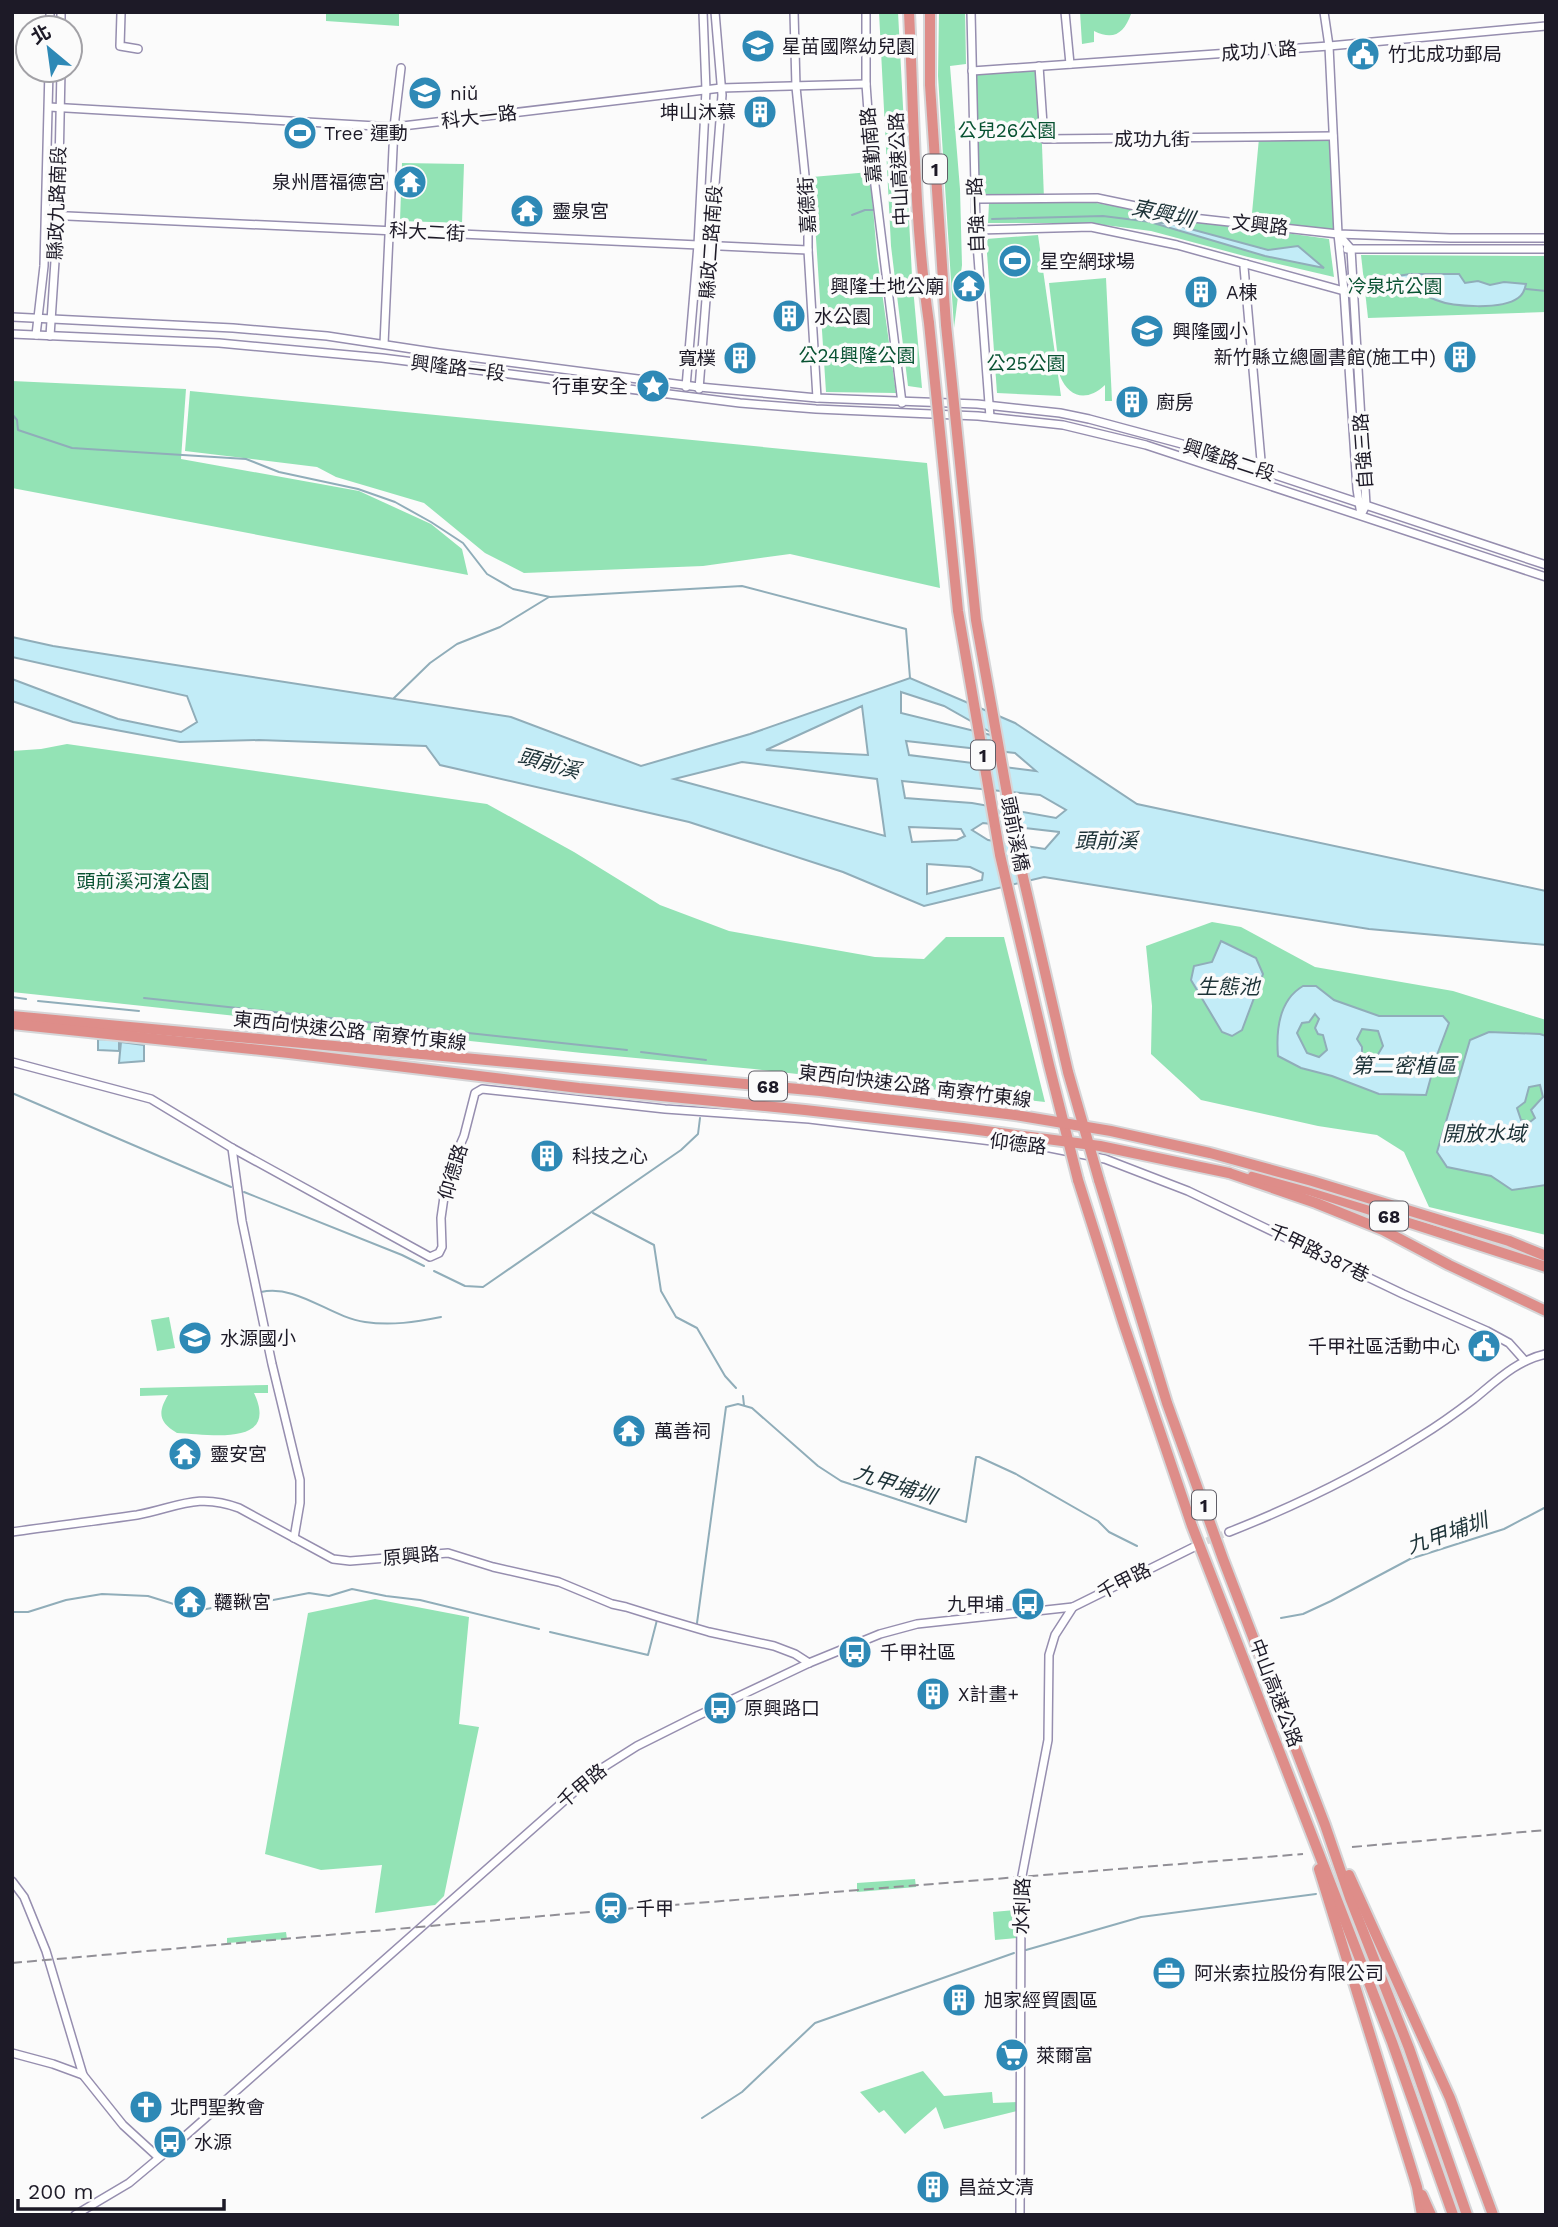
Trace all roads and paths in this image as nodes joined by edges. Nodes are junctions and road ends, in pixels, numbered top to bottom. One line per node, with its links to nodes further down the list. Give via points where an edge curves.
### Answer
1 (703, 12): 23 (street, 縣政二路南段)
2 (715, 12): 22 (street, 縣政二路南段)
3 (794, 12): 21 (street, 嘉德街)
4 (866, 12): 20 (street, 嘉勤南路)
5 (909, 12): 46 (highway, 中山高速公路 / 1, via 918,223)
6 (930, 12): 47 (highway, 中山高速公路 / 1, via 930,85)
7 (971, 12): 17 (street, 自強一路)
8 (1065, 12): 14 (street)
9 (1324, 12): 12 (street, 自強三路)
10 (121, 14): 13 (street, via 120,46)
11 (1546, 26): 12 (street, 成功八路)
12 (1329, 46): 14 (street, 成功八路); 27 (street, 自強三路)
13 (138, 49)
14 (1070, 64): 15 (street, 成功八路)
15 (1039, 66): 17 (street, 成功八路); 27 (street, 成功九街, via 1044,139)
16 (401, 68): 26 (street)
17 (972, 71): 28 (street, 自強一路)
18 (49, 84): 24 (street, 縣政九路南段)
19 (61, 84): 25 (street, 縣政九路南段)
20 (866, 84): 21 (street, 科大一路); 57 (street, 嘉勤南路)
21 (796, 87): 22 (street, 科大一路); 40 (street, 嘉德街, via 807,184)
22 (721, 88): 23 (street, 科大一路); 36 (street, 縣政二路南段)
23 (706, 90): 26 (street, 科大一路); 35 (street, 縣政二路南段)
24 (49, 107): 25 (street, 科大一路); 29 (street, 縣政九路南段)
25 (60, 108): 26 (street, 科大一路); 30 (street, 縣政九路南段)
26 (394, 127): 32 (street)
27 (1333, 136): 33 (street, 自強三路)
28 (975, 199): 31 (street, 自強一路); 33 (street, 文興路, via 1097,198 1193,218)
29 (46, 215): 30 (street, 科大二街); 44 (street, 縣政九路南段)
30 (58, 216): 32 (street, 科大二街); 45 (street, 縣政九路南段)
31 (976, 230): 41 (street, 文興路, via 1091,228); 58 (street, 自強一路)
32 (389, 231): 35 (street, 科大二街); 51 (street)
33 (1338, 234): 34 (street, 文興路); 37 (street, 自強三路); 38 (street)
34 (1546, 237)
35 (698, 245): 36 (street, 科大二街); 52 (street, 縣政二路南段)
36 (711, 245): 40 (street, 科大二街); 53 (street, 縣政二路南段)
37 (1339, 249): 38 (street); 42 (street, 自強三路)
38 (1351, 249): 39 (street); 62 (street, 自強三路)
39 (1546, 249)
40 (808, 250): 56 (street, 嘉德街)
41 (1246, 264): 42 (street, 文興路); 61 (street)
42 (1344, 291): 62 (street, 自強三路)
43 (12, 317): 44 (street, 興隆路一段)
44 (38, 318): 45 (street, 興隆路一段); 49 (street, 縣政九路南段)
45 (51, 319): 50 (street, 縣政九路南段); 51 (street, 興隆路一段, via 233,328)
46 (929, 323): 72 (highway, 頭前溪橋 / 1, bridge, via 958,611 996,828)
47 (946, 325): 73 (highway, 頭前溪橋 / 1, bridge, via 976,620 1018,855 1068,1072)
48 (12, 334): 49 (street, 興隆路一段)
49 (36, 335): 50 (street, 興隆路一段)
50 (50, 336): 54 (street, 興隆路一段, via 286,349)
51 (384, 344): 52 (street, 興隆路一段)
52 (686, 385): 53 (street, 興隆路一段); 54 (street, 縣政二路南段)
53 (699, 387): 55 (street, 縣政二路南段); 56 (street, 興隆路一段)
54 (685, 395): 55 (street, 興隆路一段)
55 (699, 397): 59 (street, 興隆路一段)
56 (817, 398): 57 (street, 興隆路一段)
57 (902, 403): 58 (street, 興隆路二段)
58 (989, 405): 60 (street, 自強一路); 61 (street, 興隆路二段, via 1089,419)
59 (903, 414): 60 (street, 興隆路二段)
60 (990, 417): 63 (street, 興隆路二段, via 1063,425 1146,445)
61 (1262, 472): 62 (street, 興隆路二段)
62 (1362, 504): 63 (street, 自強三路); 64 (street, 興隆路二段)
63 (1361, 515): 65 (street, 興隆路二段)
64 (1546, 565)
65 (1546, 577)
66 (12, 1016): 74 (highway, 東西向快速公路 南寮竹東線 / 68, bridge, via 820,1091 1014,1115 1210,1153)
67 (12, 1024): 71 (highway, 東西向快速公路 南寮竹東線 / 68, bridge, via 963,1128 1100,1146)
68 (12, 1062): 69 (street, via 151,1100)
69 (232, 1148): 70 (street, 仰德路, via 430,1257 442,1247 446,1184 475,1093 482,1088 665,1109 809,1119 1050,1148); 81 (street, via 242,1221 297,1462 300,1503)
70 (1105, 1160): 78 (street, 千甲路387巷, via 1188,1191 1487,1331 1509,1343)
71 (1229, 1173): 75 (highway, 東西向快速公路 南寮竹東線 / 68, via 1312,1191); 76 (highway, via 1383,1230)
72 (1078, 1180): 85 (highway, 中山高速公路 / 1, via 1192,1526)
73 (1099, 1180): 86 (highway, 中山高速公路 / 1, via 1167,1403)
74 (1546, 1253)
75 (1546, 1267)
76 (1546, 1311)
77 (1546, 1354): 78 (street)
78 (1525, 1361): 80 (street, via 1442,1422 1377,1462)
79 (12, 1532): 81 (street, 原興路, via 138,1515 191,1501 230,1504)
80 (1229, 1532)
81 (294, 1538): 84 (street, 原興路, via 341,1560 448,1553 559,1582 658,1618 774,1646)
82 (1194, 1547): 83 (street, 千甲路)
83 (1073, 1607): 84 (street, 千甲路, via 917,1624); 94 (street, 水利路, via 1055,1635 1049,1655 1048,1740 1021,1881)
84 (809, 1663): 90 (street, 千甲路, via 637,1746 599,1770)
85 (1290, 1781): 92 (highway); 97 (highway, 中山高速公路 / 1, via 1392,2042)
86 (1325, 1825): 91 (highway); 98 (highway, 中山高速公路 / 1)
87 (12, 1881): 89 (street, via 24,1897 46,1951)
88 (12, 2053): 89 (street)
89 (83, 2076): 90 (street, via 123,2125)
90 (158, 2157): 93 (street, 千甲路, via 130,2183)
91 (1474, 2161): 99 (highway); 100 (highway)
92 (1417, 2187): 95 (highway); 96 (highway)
93 (75, 2215)
94 (1020, 2215)
95 (1422, 2215)
96 (1431, 2215)
97 (1453, 2215)
98 (1467, 2215)
99 (1487, 2215)
100 (1493, 2215)

